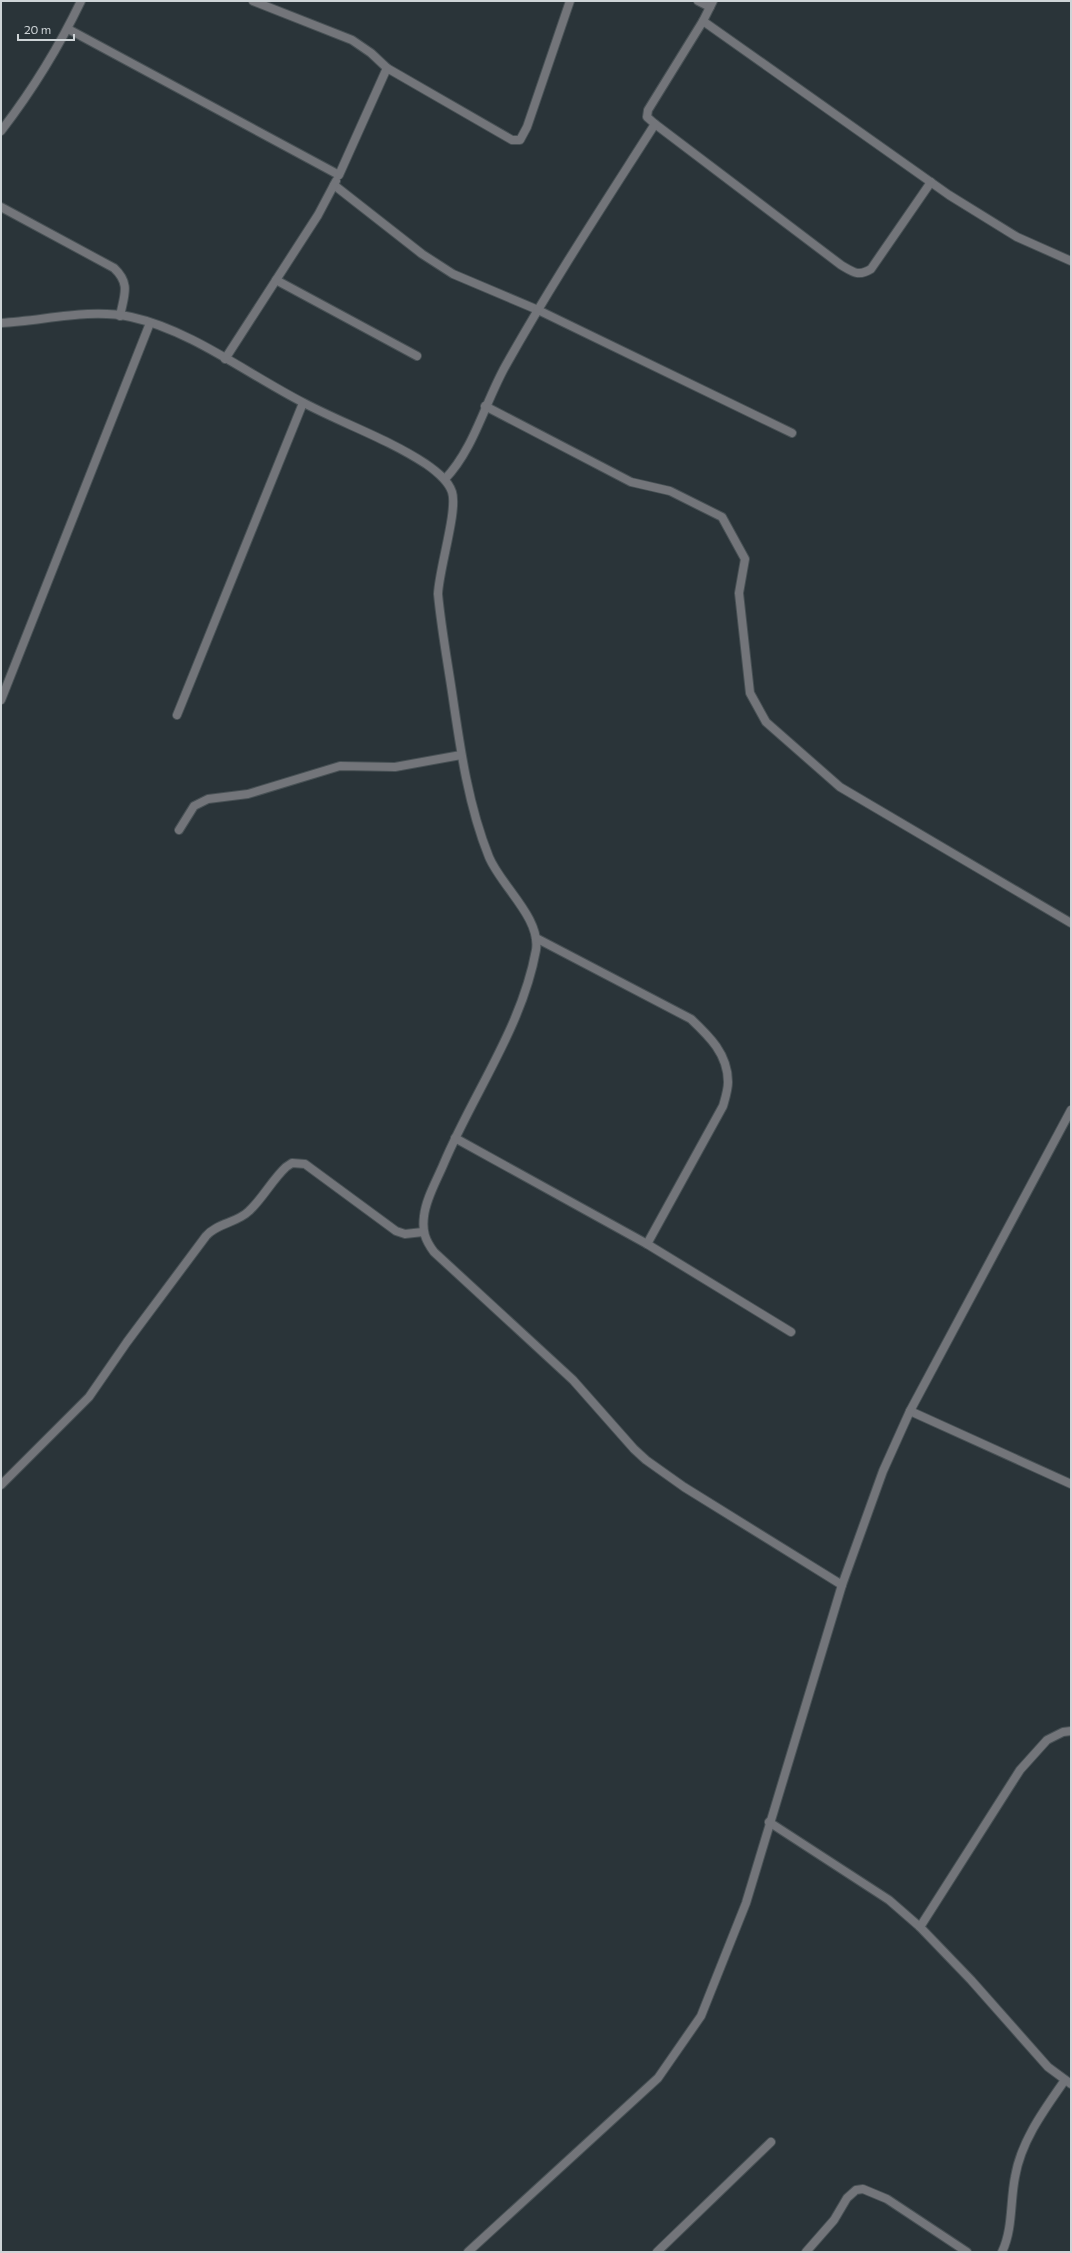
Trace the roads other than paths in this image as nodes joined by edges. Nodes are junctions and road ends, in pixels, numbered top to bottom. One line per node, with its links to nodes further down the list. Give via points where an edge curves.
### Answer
1 (81, 1): 7 (street)
2 (253, 1): 8 (street, via 352,40)
3 (570, 1): 8 (street, via 527,127 520,140 512,140)
4 (698, 1): 5 (street)
5 (712, 4): 6 (street)
6 (703, 21): 9 (street, via 648,110 647,116); 12 (street)
7 (68, 29): 10 (street, via 33,89); 11 (street)
8 (387, 68): 11 (street)
9 (655, 124): 12 (street, via 841,265 857,274 863,274 871,269); 17 (street)
10 (1, 131)
11 (339, 175): 13 (street)
12 (931, 182): 15 (street, via 1018,237)
13 (334, 185): 16 (street); 17 (street, via 422,254 453,274)
14 (1, 207): 18 (street, via 114,268 121,275 126,288)
15 (1071, 261)
16 (276, 280): 21 (street); 22 (street)
17 (538, 310): 24 (street); 25 (street)
18 (120, 316): 19 (street, via 90,314); 20 (street)
19 (1, 323)
20 (150, 323): 22 (street); 27 (street)
21 (417, 356)
22 (225, 359): 23 (street)
23 (303, 403): 26 (street, via 426,464); 28 (street)
24 (485, 406): 26 (street, via 458,465); 31 (street, via 631,482 670,491 722,517 746,559 739,593 750,693 766,722 840,787)
25 (792, 433)
26 (445, 479): 29 (street, via 452,491 453,510 439,575 438,594)
27 (1, 700)
28 (177, 715)
29 (461, 755): 30 (street, via 395,767 340,766 248,794 208,799 194,806); 32 (street, via 489,858 499,877 531,920)
30 (179, 830)
31 (1071, 923)
32 (536, 938): 34 (street, via 532,969 514,1022); 36 (street, via 691,1019 712,1039 724,1060 728,1082 723,1106)
33 (1071, 1110): 38 (street)
34 (455, 1138): 35 (street, via 426,1205); 36 (street)
35 (423, 1232): 40 (street, via 405,1234 396,1231 305,1164 292,1163 249,1211 240,1218 214,1229 206,1236 89,1397); 41 (street, via 426,1242 434,1252 573,1380 599,1412 646,1460 684,1487)
36 (647, 1244): 37 (street)
37 (791, 1332)
38 (910, 1411): 39 (street); 41 (street, via 883,1472)
39 (1071, 1484)
40 (1, 1485)
41 (842, 1585): 43 (street)
42 (1071, 1731): 44 (street, via 1047,1740 1020,1770)
43 (769, 1822): 44 (street, via 889,1900); 47 (street, via 744,1910 701,2016 682,2047 658,2078)
44 (920, 1927): 45 (street, via 1048,2066)
45 (1068, 2082): 51 (street, via 1042,2113 1021,2154 1015,2176 1007,2240)
46 (771, 2142): 48 (street)
47 (468, 2252)
48 (657, 2252)
49 (806, 2252): 50 (street, via 834,2220 847,2198 856,2190 863,2189 887,2199)
50 (967, 2252)
51 (1002, 2252)

